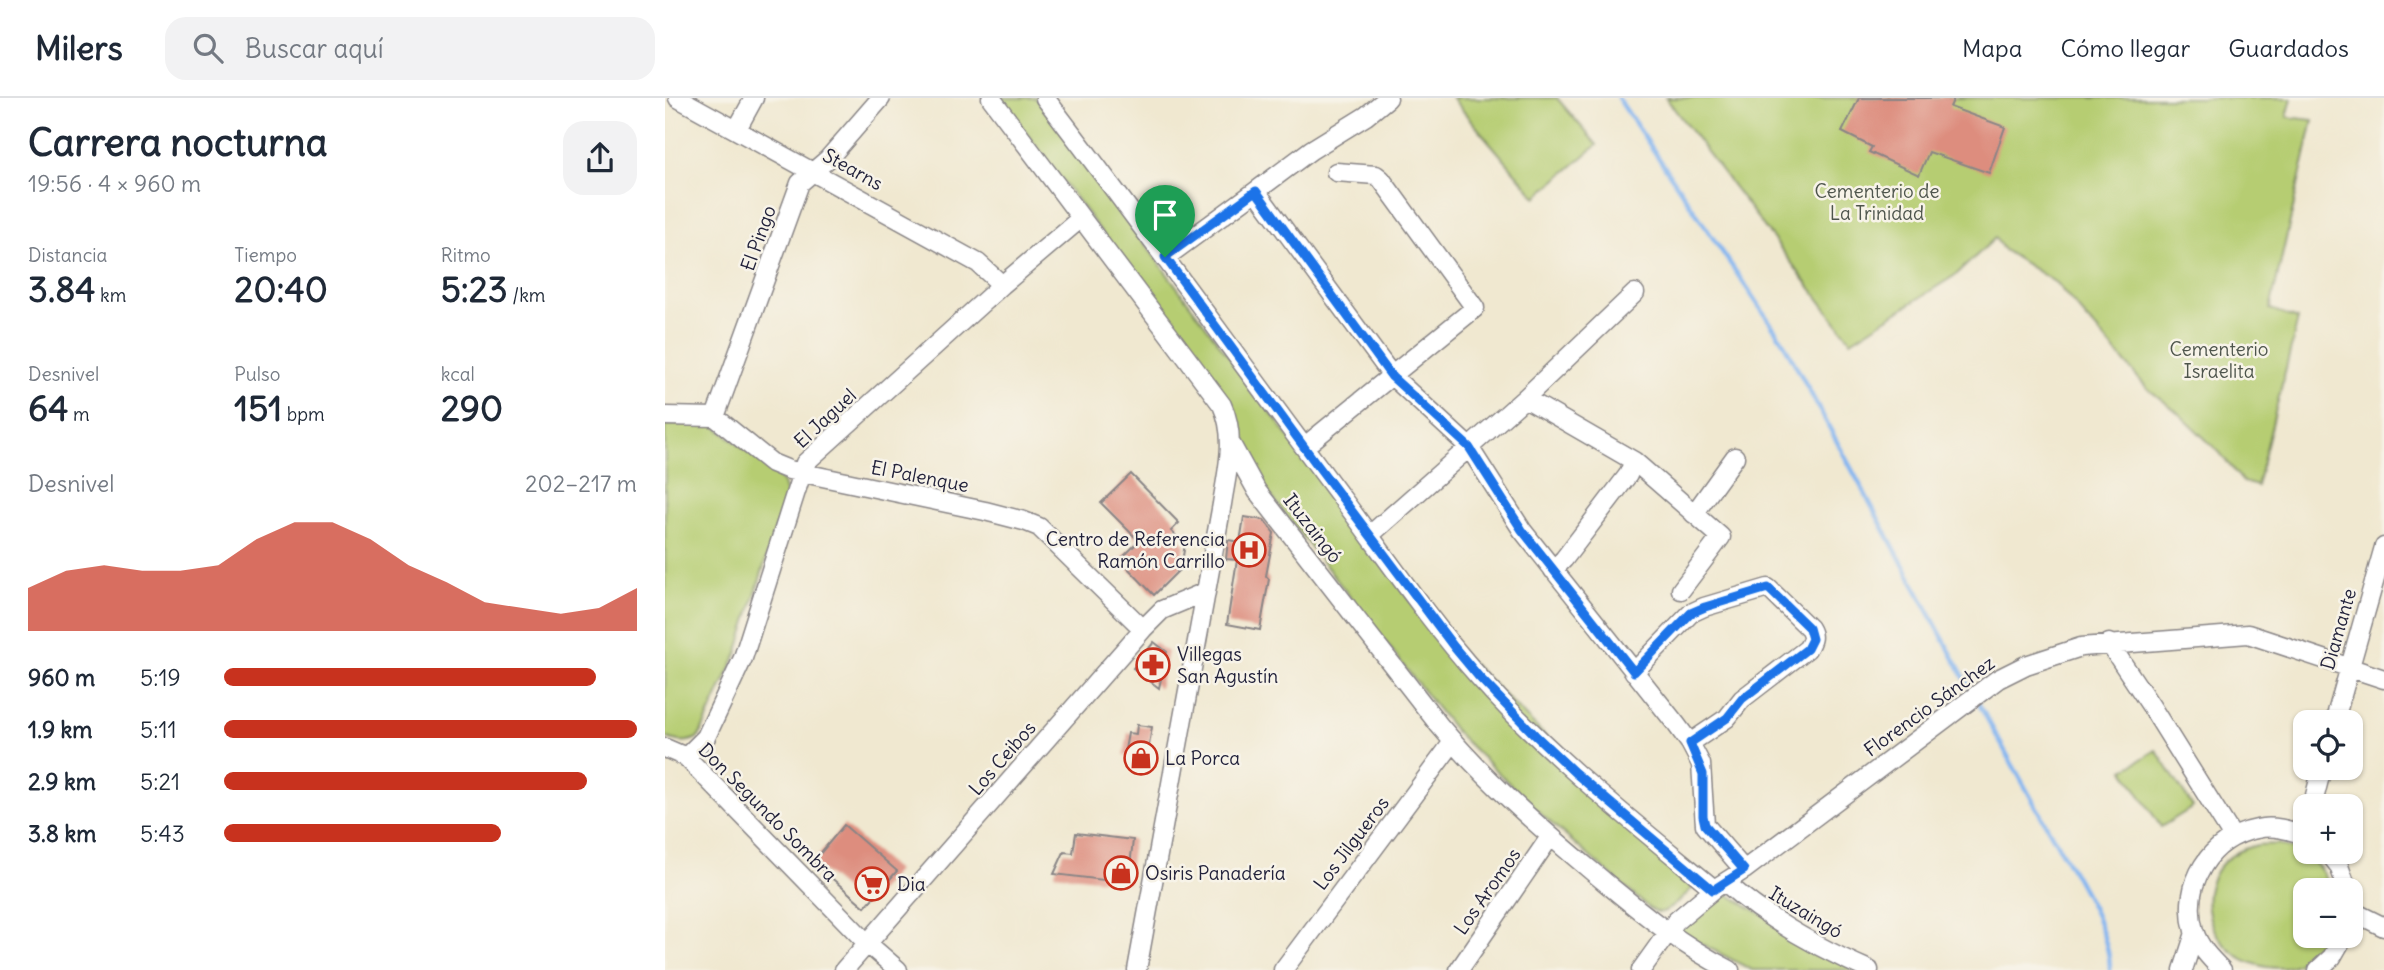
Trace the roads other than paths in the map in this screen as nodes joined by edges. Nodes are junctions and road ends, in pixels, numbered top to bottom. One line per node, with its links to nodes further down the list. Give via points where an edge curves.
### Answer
1 (678, 98): 7 (street, Stearns)
2 (754, 98): 7 (street)
3 (881, 98): 8 (street, El Pingo)
4 (991, 98): 11 (street, Ituzaingó)
5 (1045, 98): 12 (street, Ituzaingó)
6 (1388, 98): 10 (street)
7 (737, 130): 8 (street, Stearns)
8 (813, 171): 13 (street, Stearns, via 978,263); 18 (street, El Pingo, via 800,183)
9 (1336, 172): 15 (street, via 1376,174 1475,308)
10 (1256, 191): 12 (street); 15 (street)
11 (1080, 219): 13 (street, El Jaguel); 19 (street, Ituzaingó, via 1221,405 1230,424)
12 (1165, 257): 20 (street, Ituzaingó)
13 (1002, 285): 24 (street, El Jaguel, via 814,454)
14 (1635, 293): 16 (street)
15 (1392, 377): 20 (street); 21 (street)
16 (1525, 398): 21 (street); 23 (street)
17 (665, 416): 18 (street)
18 (715, 417): 24 (street, El Palenque, via 772,463)
19 (1230, 442): 25 (street, Ituzaingó); 26 (street)
20 (1304, 447): 28 (street, Ituzaingó)
21 (1469, 447): 28 (street); 30 (street)
22 (1735, 457): 27 (street)
23 (1634, 461): 27 (street); 30 (street, via 1628,475)
24 (801, 474): 33 (street, El Palenque, via 1031,523); 42 (street, El Jaguel, via 743,658 706,737)
25 (1257, 491): 26 (street, via 1239,491); 39 (street, Ituzaingó)
26 (1222, 504): 32 (street)
27 (1694, 514): 31 (street, via 1721,537)
28 (1370, 535): 47 (street, Ituzaingó, via 1454,647 1508,708 1574,772)
29 (2384, 547): 35 (street, Diamante)
30 (1553, 570): 36 (street)
31 (1681, 590)
32 (1205, 592): 33 (street, Los Ceibos, via 1162,610); 56 (street)
33 (1143, 629): 52 (street, Los Ceibos)
34 (2109, 643): 35 (street, Florencio Sánchez, via 2248,634); 45 (street); 46 (street, Florencio Sánchez, via 2056,654 1998,679)
35 (2348, 667): 37 (street, Florencio Sánchez); 38 (street, Diamante)
36 (1634, 672): 40 (street); 40 (street, via 1691,613 1768,588 1809,628 1812,639 1807,649 1742,699 1727,718)
37 (2384, 680)
38 (2337, 710)
39 (1453, 742): 44 (street, Ituzaingó); 57 (street, Los Jilgueros)
40 (1690, 743): 46 (street, via 1703,774 1705,825)
41 (665, 748): 42 (street, Don Segundo Sombra)
42 (686, 757): 52 (street, Don Segundo Sombra)
43 (2293, 831): 45 (street, via 2259,828)
44 (1550, 836): 50 (street, Ituzaingó); 58 (street, Los Aromos)
45 (2233, 837): 51 (street, via 2202,865 2193,887 2190,910)
46 (1744, 870): 47 (street, Florencio Sánchez)
47 (1720, 886): 50 (street, Florencio Sánchez); 61 (street, Ituzaingó, via 1805,938)
48 (2363, 916): 49 (street)
49 (2384, 927)
50 (1667, 932): 59 (street, Florencio Sánchez); 60 (street, Ituzaingó)
51 (2195, 933): 62 (street); 63 (street)
52 (867, 943): 54 (street, Los Ceibos); 55 (street, Don Segundo Sombra)
53 (2337, 948): 64 (street)
54 (845, 970)
55 (898, 970)
56 (1137, 970)
57 (1283, 970)
58 (1458, 970)
59 (1641, 970)
60 (1730, 970)
61 (1869, 970)
62 (2183, 970)
63 (2222, 970)
64 (2318, 970)

